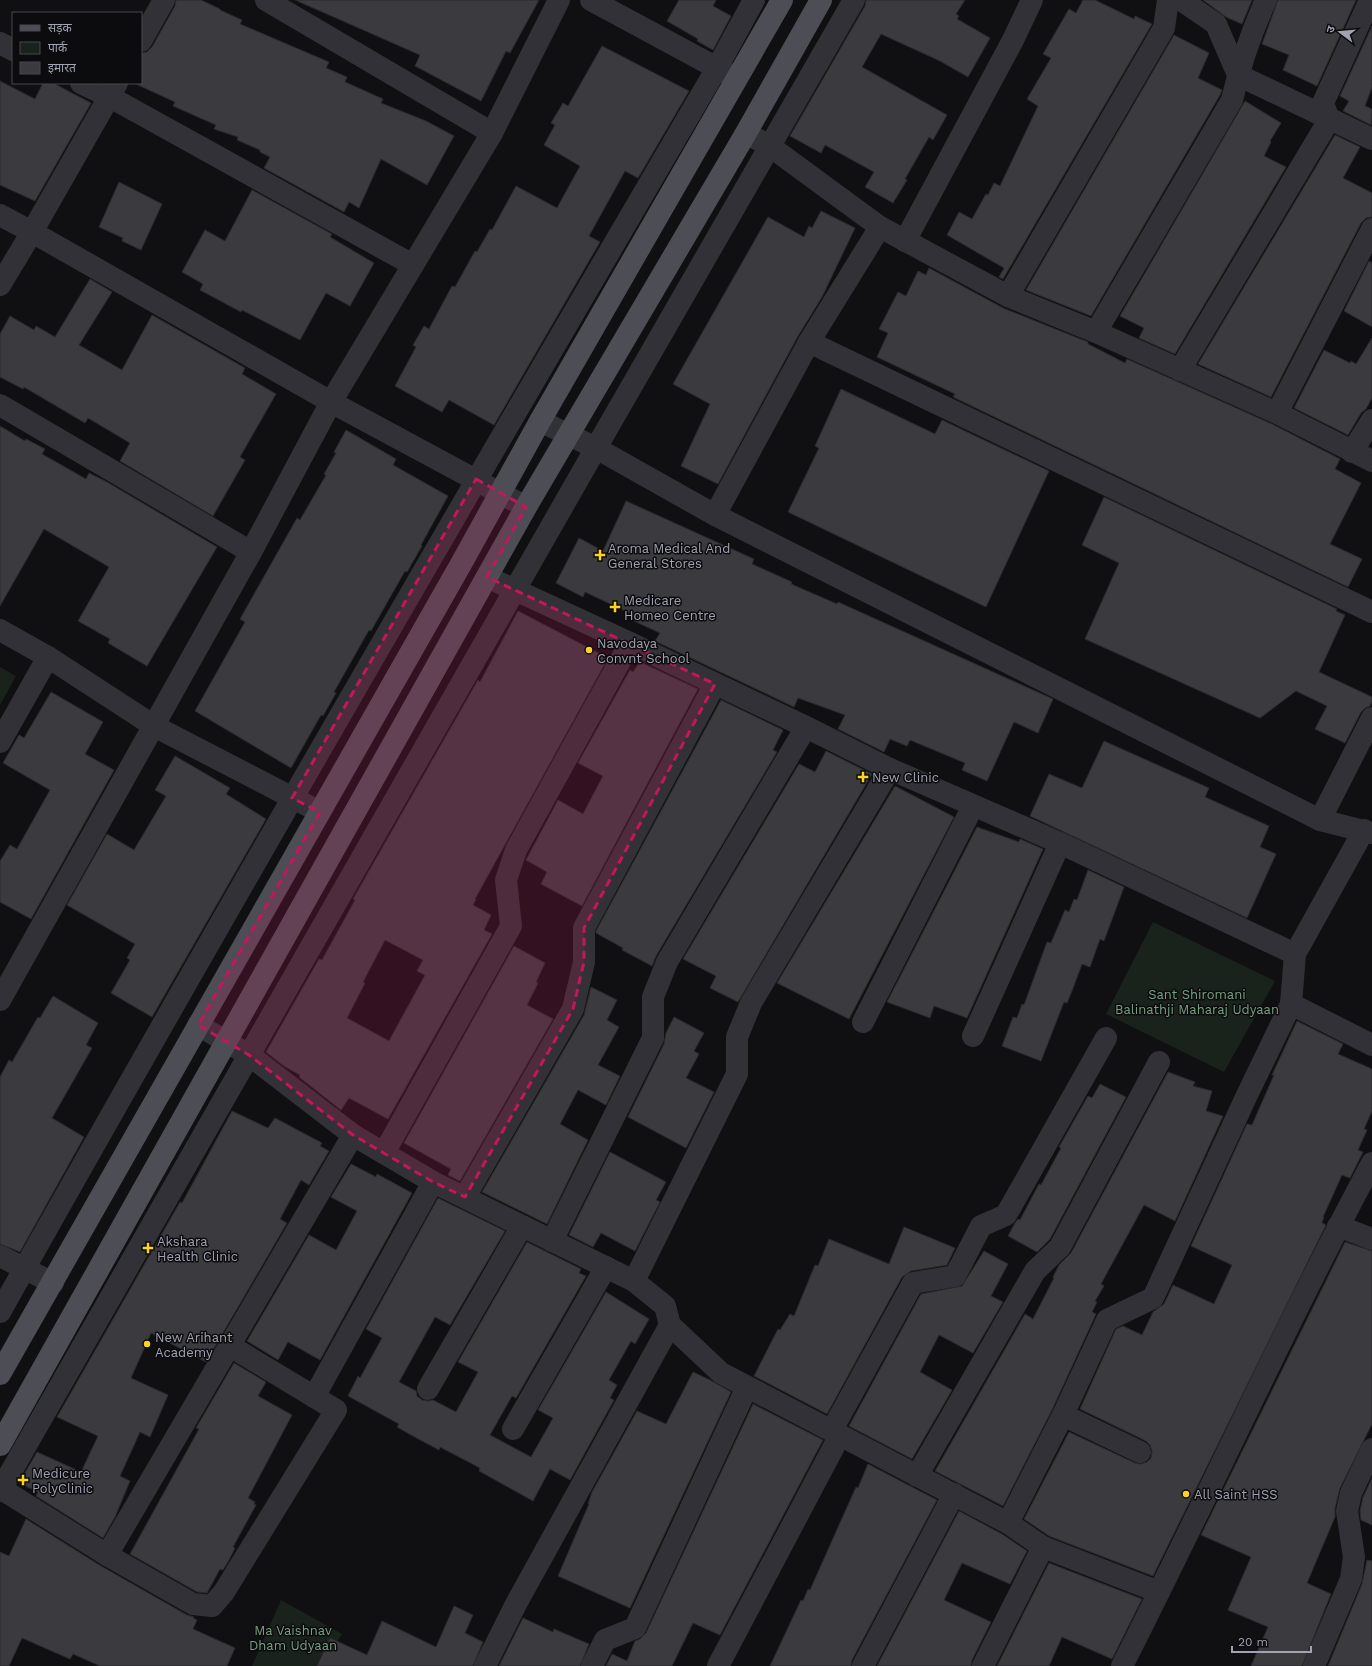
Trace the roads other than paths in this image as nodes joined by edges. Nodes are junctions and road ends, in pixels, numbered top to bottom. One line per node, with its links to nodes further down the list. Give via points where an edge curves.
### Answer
1 (164, 0): 14 (street)
2 (266, 0): 23 (street)
3 (559, 0): 23 (street)
4 (591, 0): 17 (street)
5 (754, 0): 17 (street)
6 (782, 0): 19 (main road)
7 (820, 0): 24 (main road)
8 (854, 0): 26 (street)
9 (1032, 0): 31 (street)
10 (1168, 0): 34 (street, via 1164,28)
11 (1181, 0): 18 (street, via 1216,24)
12 (1266, 0): 18 (street, via 1251,32)
13 (1370, 0): 22 (street, via 1324,103)
14 (142, 39)
15 (0, 43): 16 (street)
16 (12, 49)
17 (717, 68): 19 (street); 47 (street)
18 (1238, 75): 22 (street); 35 (street, via 1232,100)
19 (738, 79): 42 (main road)
20 (86, 84): 21 (street)
21 (114, 90): 30 (street); 32 (street)
22 (1329, 120): 25 (street); 37 (street)
23 (492, 132): 32 (street)
24 (746, 133): 26 (street); 43 (main road)
25 (1372, 139)
26 (770, 148): 28 (street); 44 (street)
27 (0, 215): 30 (street)
28 (880, 227): 31 (street); 36 (street)
29 (1372, 230): 40 (street)
30 (32, 232): 33 (street); 38 (street)
31 (905, 241): 34 (street)
32 (413, 265): 38 (street)
33 (0, 285)
34 (1008, 296): 35 (street)
35 (1096, 332): 37 (street)
36 (809, 342): 50 (street); 54 (street)
37 (1180, 370): 40 (street)
38 (331, 402): 47 (street); 51 (street)
39 (0, 405): 51 (street)
40 (1277, 413): 45 (street)
41 (1372, 420): 45 (street)
42 (540, 421): 43 (street); 48 (main road)
43 (568, 435): 44 (street); 49 (main road)
44 (596, 448): 50 (street); 53 (street)
45 (1352, 452): 46 (street)
46 (1372, 461)
47 (476, 479): 48 (street); 64 (street)
48 (501, 493): 49 (street); 66 (main road)
49 (526, 507): 52 (main road)
50 (715, 515): 67 (street)
51 (251, 552): 60 (street)
52 (487, 578): 53 (street); 77 (main road)
53 (514, 591): 56 (street); 79 (street)
54 (1372, 612)
55 (0, 630): 57 (street)
56 (630, 643): 58 (street); 82 (street, via 516,850 506,880 510,926)
57 (48, 657): 60 (street); 62 (street)
58 (715, 684): 61 (street); 85 (street, via 584,928 584,962 573,1009)
59 (1372, 718): 67 (street)
60 (154, 726): 64 (street); 71 (street)
61 (806, 727): 63 (street); 89 (street, via 666,962 653,997 653,1038)
62 (0, 742)
63 (890, 769): 65 (street); 93 (street, via 751,1003 738,1037 737,1074)
64 (292, 798): 66 (street); 92 (street)
65 (973, 806): 69 (street); 73 (street)
66 (320, 812): 74 (main road)
67 (1320, 820): 68 (street)
68 (1368, 831): 70 (street)
69 (1060, 844): 70 (street); 75 (street)
70 (1295, 954): 72 (street)
71 (0, 1000)
72 (1291, 1004): 78 (street); 102 (street, via 1246,1094 1153,1298 1107,1320)
73 (863, 1022)
74 (198, 1025): 77 (street); 94 (main road)
75 (973, 1036)
76 (1106, 1038): 104 (street, via 1006,1215 981,1226 955,1276 913,1283)
77 (227, 1041): 79 (street); 105 (main road)
78 (1372, 1045)
79 (249, 1055): 81 (street); 109 (street)
80 (1159, 1062): 108 (street, via 1060,1247 1035,1271)
81 (353, 1135): 82 (street); 97 (street)
82 (384, 1153): 84 (street)
83 (1372, 1163): 87 (street)
84 (433, 1182): 85 (street); 101 (street)
85 (465, 1197): 86 (street)
86 (522, 1226): 89 (street); 100 (street)
87 (1338, 1226): 88 (street); 114 (street)
88 (1372, 1239)
89 (552, 1241): 91 (street)
90 (0, 1256): 92 (street)
91 (606, 1267): 93 (street); 103 (street)
92 (25, 1268): 94 (street); 95 (street)
93 (634, 1281): 96 (street, via 665,1306)
94 (53, 1283): 98 (main road)
95 (0, 1312)
96 (670, 1325): 99 (street, via 721,1373); 115 (street, via 520,1597)
97 (230, 1346): 101 (street); 113 (street)
98 (0, 1374)
99 (747, 1387): 104 (street); 116 (street, via 635,1628 605,1640)
100 (428, 1389)
101 (314, 1397): 113 (street, via 336,1410 224,1592 212,1606 193,1604)
102 (1063, 1415): 107 (street); 111 (street)
103 (513, 1429)
104 (836, 1433): 108 (street); 117 (street)
105 (0, 1445)
106 (1372, 1449): 121 (street, via 1351,1493 1347,1512 1354,1557 1351,1579)
107 (1140, 1452)
108 (918, 1476): 110 (street)
109 (0, 1489): 113 (street)
110 (954, 1494): 111 (street); 118 (street)
111 (1008, 1523): 112 (street)
112 (1043, 1547): 114 (street); 119 (street)
113 (106, 1555)
114 (1159, 1592): 120 (street)
115 (485, 1666)
116 (592, 1666)
117 (718, 1666)
118 (863, 1666)
119 (983, 1666)
120 (1122, 1666)
121 (1314, 1666)

